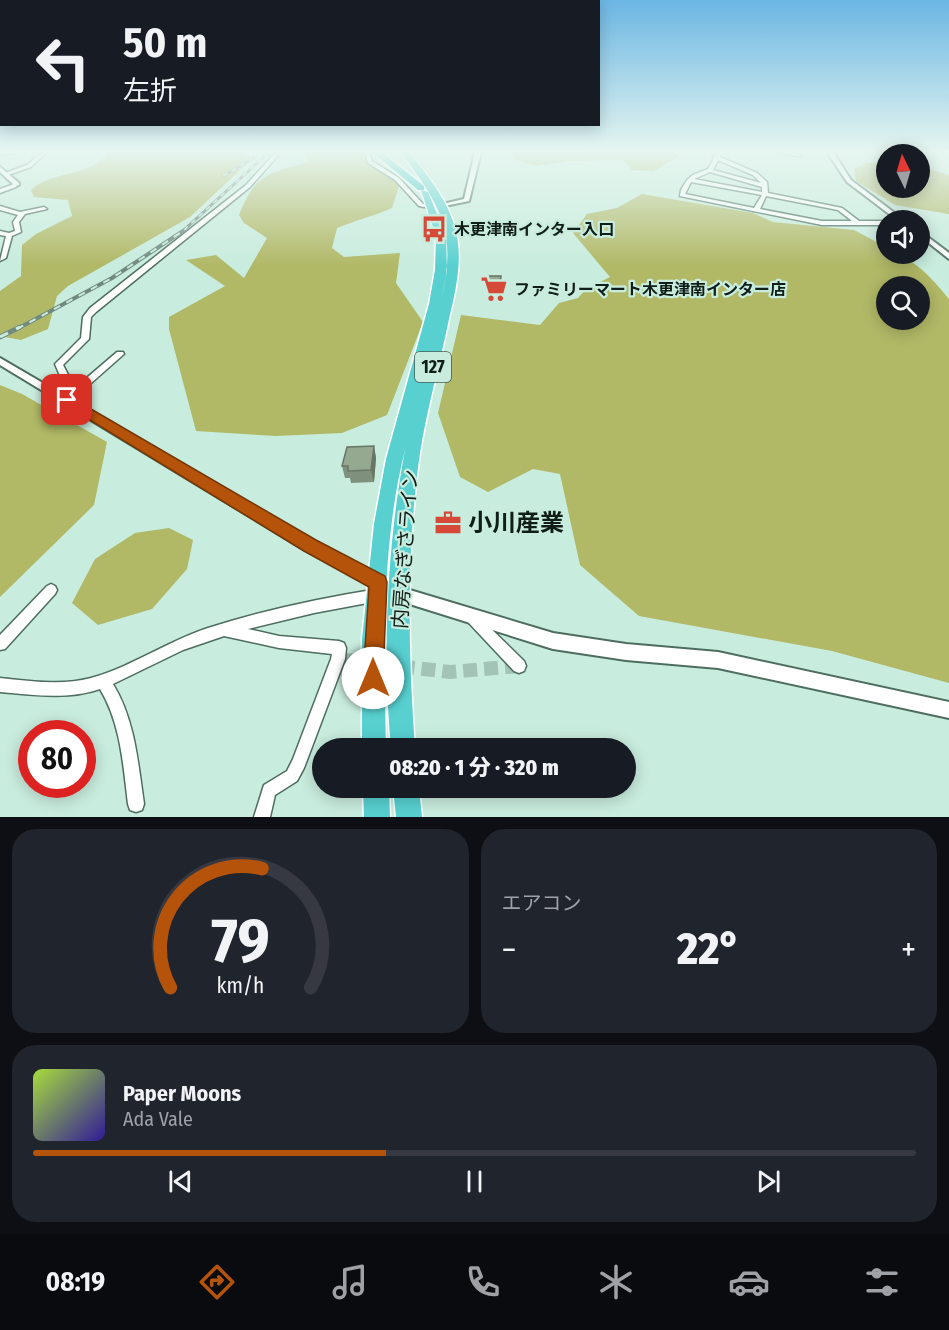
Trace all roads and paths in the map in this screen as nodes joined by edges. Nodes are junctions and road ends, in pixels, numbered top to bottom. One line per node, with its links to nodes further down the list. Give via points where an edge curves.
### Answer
1 (243, 190): 26 (street, via 90,314 85,339 60,364 71,390)
2 (408, 190): 12 (street, via 421,205)
3 (424, 190): 12 (highway, 内房なぎさライン / 127)
4 (428, 190): 12 (highway, 内房なぎさライン / 127)
5 (469, 190): 12 (street, via 467,200)
6 (683, 190): 14 (street, via 682,195)
7 (745, 190): 10 (street)
8 (765, 190): 10 (street)
9 (861, 190): 15 (street)
10 (765, 194): 14 (street); 18 (street, via 840,209)
11 (0, 208): 16 (street)
12 (437, 208): 28 (highway, 内房なぎさライン / 127, via 441,236 439,285 394,459 383,524); 28 (highway, 内房なぎさライン / 127, via 452,235 450,284 431,378 420,408 403,517)
13 (44, 209): 16 (street)
14 (756, 210): 18 (street, via 822,223)
15 (888, 210)
16 (21, 213): 20 (street, via 16,222 18,232)
17 (876, 223): 18 (street)
18 (858, 224)
19 (0, 233): 20 (street)
20 (9, 235): 23 (street)
21 (930, 241): 22 (street)
22 (949, 257)
23 (0, 259)
24 (120, 354): 26 (street)
25 (0, 361): 26 (street)
26 (65, 399): 28 (street)
27 (51, 590): 31 (street)
28 (385, 590): 29 (street); 30 (street); 36 (highway, 内房なぎさライン / 127, via 373,639); 37 (highway, 内房なぎさライン / 127, via 399,646)
29 (470, 616): 32 (street); 35 (street, via 553,641 718,660)
30 (223, 630): 33 (street, via 170,647); 41 (street, via 279,642 339,648 299,763 292,776 269,790)
31 (0, 644)
32 (519, 666)
33 (104, 680): 34 (street, via 45,690); 40 (street, via 122,714)
34 (0, 685)
35 (949, 710)
36 (374, 738)
37 (404, 738)
38 (376, 798): 42 (highway)
39 (407, 798): 43 (highway)
40 (136, 804)
41 (262, 817)
42 (377, 817)
43 (409, 817)

